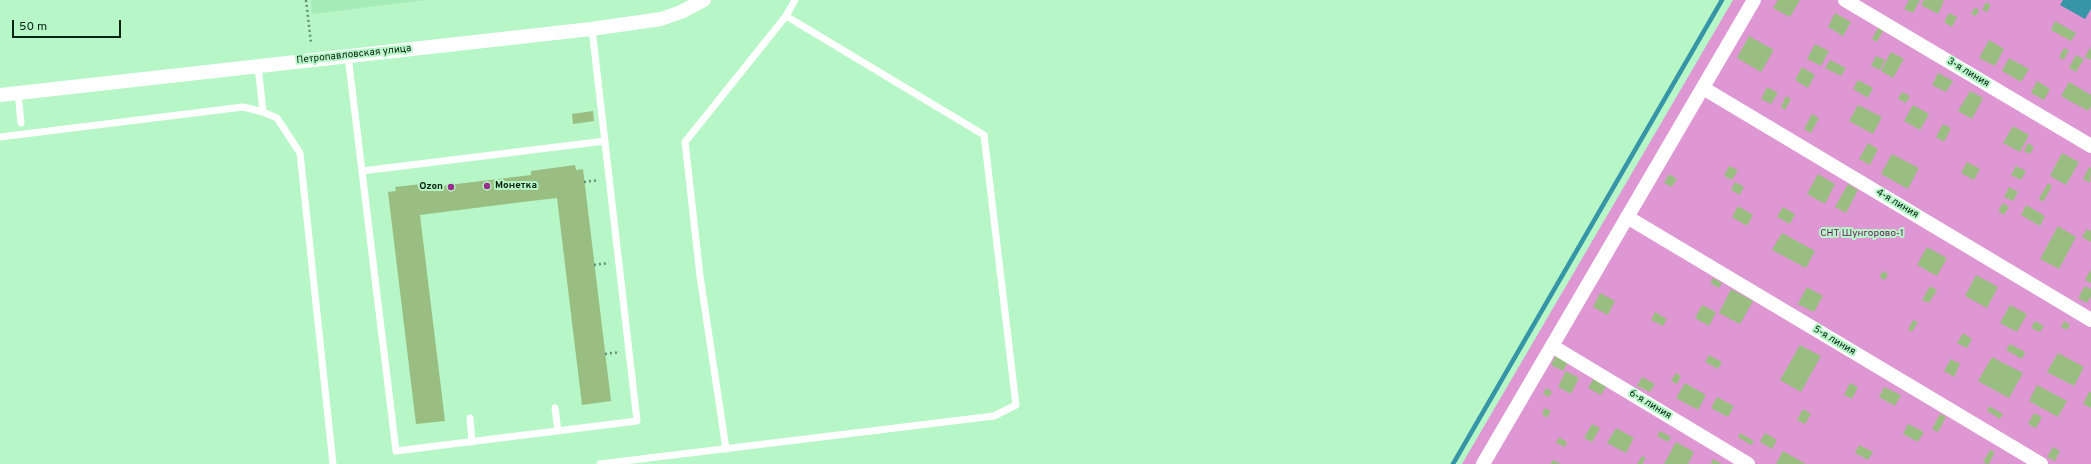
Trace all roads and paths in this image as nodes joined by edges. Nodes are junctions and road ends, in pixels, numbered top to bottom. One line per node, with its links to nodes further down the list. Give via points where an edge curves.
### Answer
1 (306, 0): 8 (path)
2 (704, 0): 7 (street, Петропавловская улица, via 661,19)
3 (795, 0): 6 (lane)
4 (1754, 0): 11 (street)
5 (1845, 0): 18 (street, 3-я линия)
6 (786, 16): 33 (lane, via 684,142 700,276); 33 (lane, via 984,135 1016,405 994,416)
7 (592, 29): 9 (street, Петропавловская улица); 17 (lane)
8 (311, 43)
9 (348, 56): 10 (street, Петропавловская улица); 19 (lane)
10 (258, 66): 12 (street, Петропавловская улица); 14 (lane)
11 (1703, 88): 22 (street); 25 (street, 4-я линия)
12 (18, 93): 13 (street, Петропавловская улица); 15 (lane)
13 (0, 95)
14 (263, 112): 16 (lane, via 242,107); 34 (lane, via 277,118 300,153)
15 (21, 122)
16 (0, 137)
17 (605, 141): 19 (lane); 31 (lane, via 637,421)
18 (2091, 146)
19 (362, 171): 32 (lane, via 396,451)
20 (599, 180): 21 (path)
21 (584, 182)
22 (1627, 217): 26 (street); 38 (street, 5-я линия)
23 (609, 263): 24 (path)
24 (594, 265)
25 (2091, 320)
26 (1552, 346): 36 (street); 37 (street, 6-я линия)
27 (620, 352): 28 (path)
28 (605, 354)
29 (555, 408): 31 (lane)
30 (470, 418): 32 (lane)
31 (558, 431): 32 (lane)
32 (472, 442)
33 (726, 449): 35 (lane)
34 (333, 464)
35 (600, 464)
36 (1483, 464)
37 (1748, 464)
38 (2040, 464)

